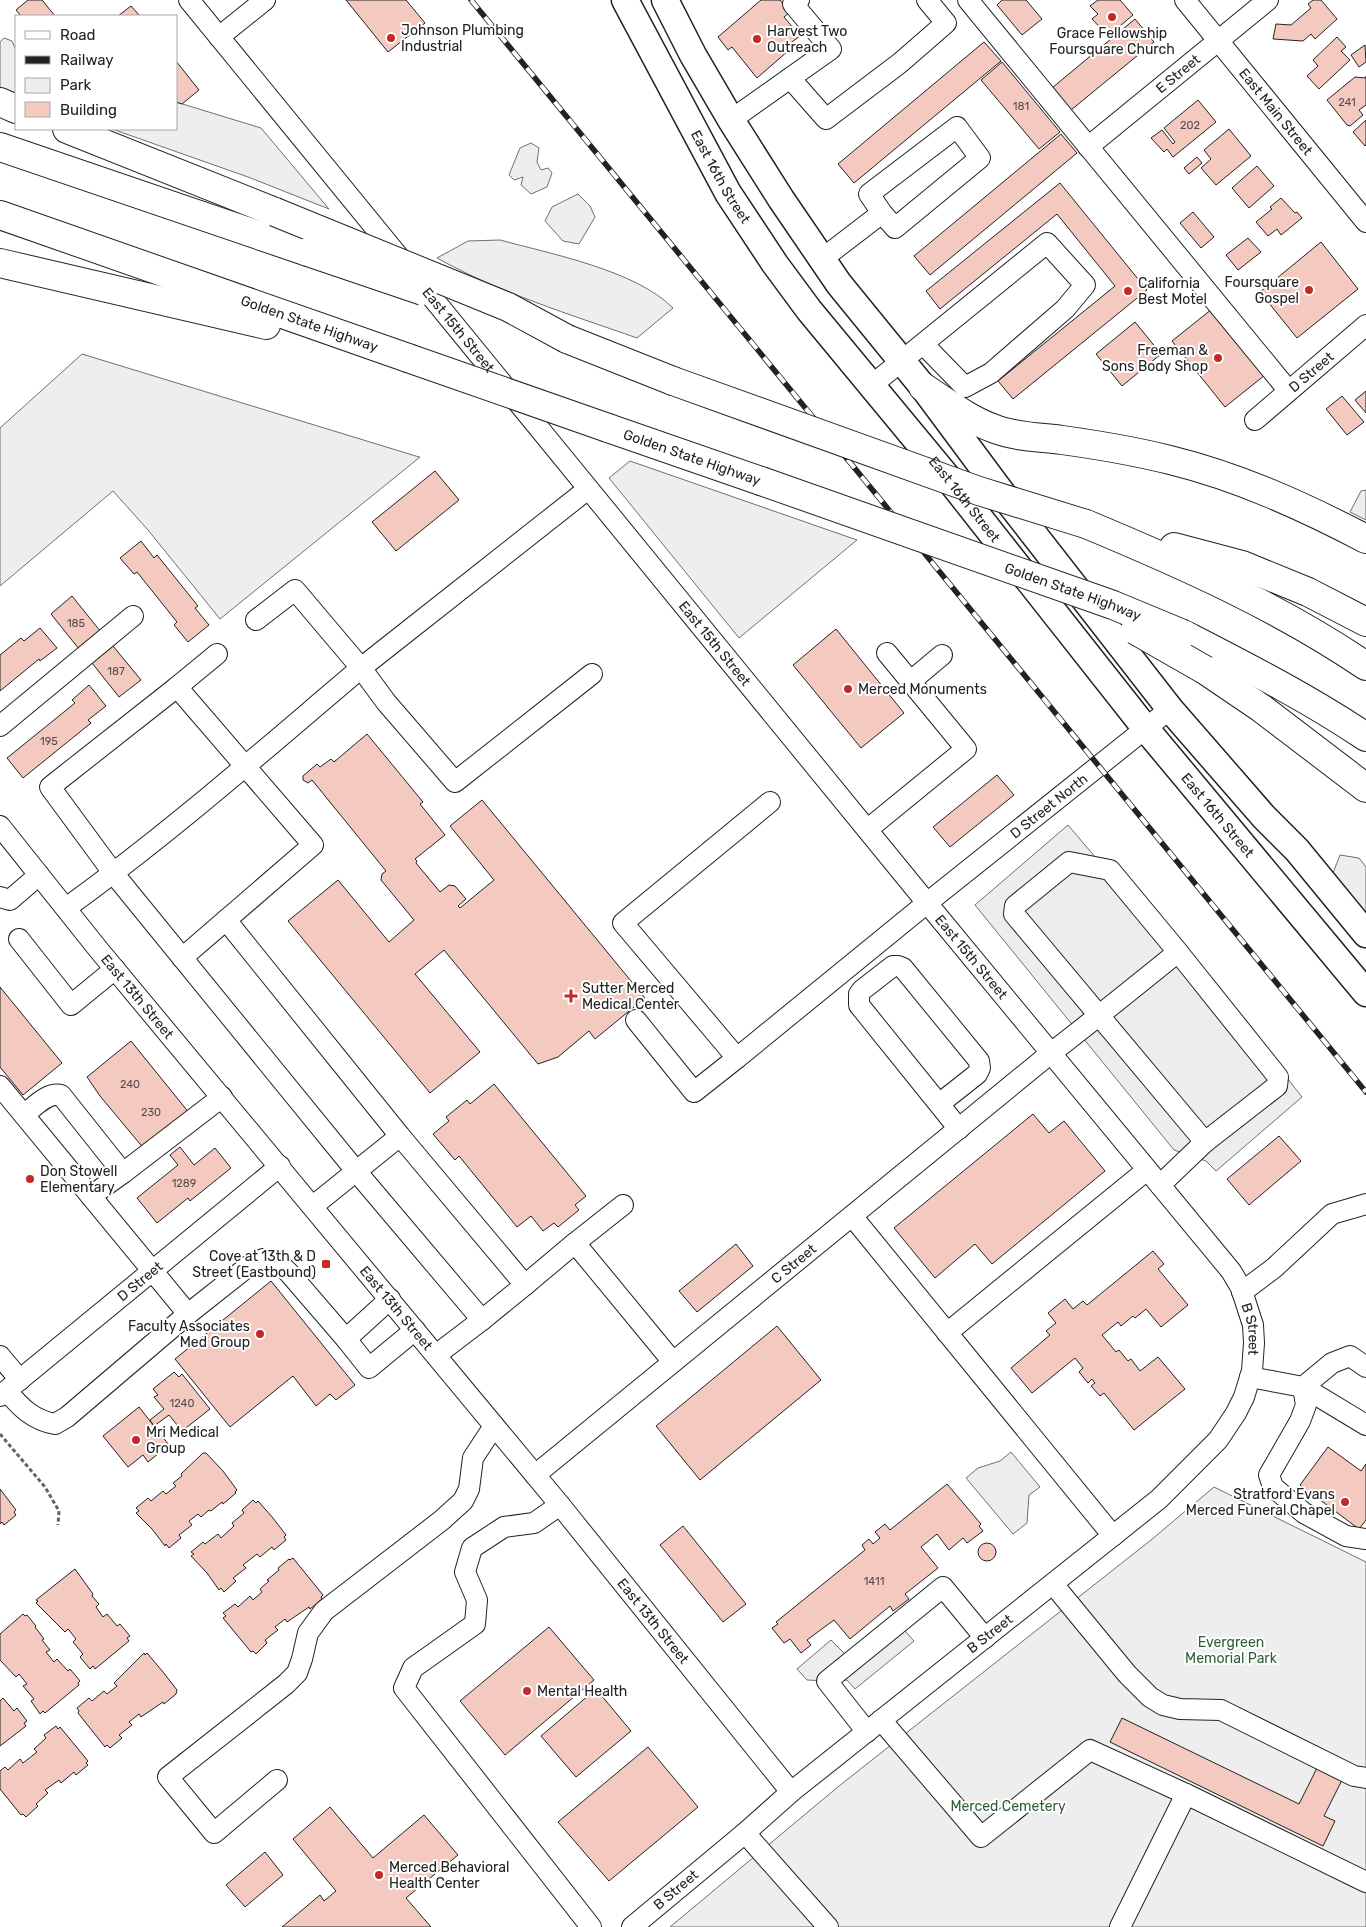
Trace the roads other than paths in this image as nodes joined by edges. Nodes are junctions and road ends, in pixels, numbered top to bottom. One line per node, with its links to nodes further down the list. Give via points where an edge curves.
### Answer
1 (189, 0): 10 (street, East 15th Street)
2 (265, 0): 10 (street)
3 (625, 0): 29 (main road, East 16th Street, via 728,193 804,303)
4 (665, 0): 15 (main road)
5 (799, 0): 12 (street, via 794,4 831,49)
6 (927, 0): 12 (street, via 946,23 826,119)
7 (968, 0): 18 (street)
8 (1185, 0): 11 (street, East Main Street)
9 (1268, 0): 11 (street, E Street)
10 (219, 37): 33 (street, East 15th Street)
11 (1218, 40): 18 (street, E Street); 21 (street, East Main Street)
12 (790, 78): 15 (street)
13 (0, 102): 14 (highway)
14 (15, 109)
15 (731, 120): 22 (main road)
16 (70, 130): 25 (highway, bridge, via 508,306)
17 (0, 147): 25 (highway, bridge)
18 (1088, 147): 31 (street)
19 (882, 213): 19 (street, via 869,194 957,127 980,158 895,228); 22 (street)
20 (0, 215): 27 (highway, Golden State Highway)
21 (1366, 222)
22 (822, 259): 28 (main road)
23 (0, 262): 27 (highway)
24 (1366, 326): 31 (street, D Street)
25 (567, 339): 34 (highway, bridge, via 673,381 979,491)
26 (923, 344): 26 (street, via 1047,243 1084,285 1066,309 990,373 965,387); 28 (street)
27 (408, 358): 36 (highway, Golden State Highway, bridge)
28 (902, 361): 29 (street); 30 (main road)
29 (872, 385): 50 (main road, East 16th Street)
30 (923, 387): 35 (highway, via 965,415 994,429 1022,436 1104,446 1204,469 1276,494); 48 (main road)
31 (1288, 390): 32 (street, D Street)
32 (1256, 420)
33 (588, 489): 44 (street); 55 (street, East 15th Street)
34 (1086, 524): 39 (highway, via 1242,565 1308,592); 43 (highway, via 1262,604)
35 (1366, 539)
36 (1060, 586): 51 (highway, Golden State Highway, bridge, via 1183,634 1335,716); 53 (highway, bridge, via 1205,670)
37 (133, 616): 49 (street)
38 (256, 620): 44 (street, via 295,590)
39 (1366, 622)
40 (887, 653): 46 (street)
41 (217, 654): 47 (street)
42 (942, 655): 46 (street)
43 (1366, 666)
44 (361, 668): 45 (street, via 455,782); 52 (street)
45 (592, 674)
46 (911, 681): 55 (street, via 966,749)
47 (177, 687): 52 (street); 57 (street, via 50,788)
48 (1170, 709): 50 (street, D Street North); 63 (main road, via 1297,850)
49 (0, 726)
50 (1146, 729): 60 (street, D Street North); 68 (main road, East 16th Street)
51 (1366, 737)
52 (245, 767): 57 (street); 62 (street, via 313,845)
53 (1366, 788)
54 (770, 802): 72 (street, via 622,923)
55 (868, 829): 60 (street, East 15th Street)
56 (4, 839): 58 (street, East 13th Street)
57 (114, 874): 61 (street); 66 (street)
58 (39, 876): 59 (street, via 10,900); 61 (street, East 13th Street)
59 (0, 897)
60 (926, 903): 71 (street, East 15th Street); 72 (street, D Street North)
61 (66, 908): 67 (street, East 13th Street)
62 (226, 920): 66 (street); 78 (street)
63 (1366, 934)
64 (19, 939): 67 (street, via 71,1004)
65 (1178, 952): 69 (street, C Street); 69 (street, via 1110,870 1069,862 1015,906 1014,914); 79 (street, via 1278,1077 1276,1086)
66 (182, 958): 81 (street)
67 (115, 968): 74 (street, East 13th Street)
68 (1366, 993)
69 (1098, 1016): 71 (street, C Street); 79 (street)
70 (636, 1020): 72 (street, D Street North, via 694,1092)
71 (1051, 1054): 77 (street, C Street); 83 (street, East 15th Street)
72 (737, 1058)
73 (0, 1086): 76 (street)
74 (222, 1098): 80 (street, East 13th Street); 82 (street)
75 (939, 1104): 75 (street, via 859,1005 862,990 893,966 903,968 979,1061 977,1074); 77 (street)
76 (24, 1115): 82 (street, via 54,1093 61,1095); 84 (street)
77 (959, 1129): 88 (street, C Street)
78 (400, 1136): 81 (street); 91 (street)
79 (1205, 1142): 83 (street)
80 (280, 1166): 87 (street, East 13th Street); 90 (street, D Street)
81 (356, 1171): 87 (street); 95 (street)
82 (123, 1173): 84 (street)
83 (1153, 1177): 92 (street, East 15th Street, via 1231,1271); 97 (street)
84 (91, 1196): 90 (street)
85 (1366, 1204): 92 (street, via 1332,1214 1274,1268)
86 (623, 1205): 89 (street)
87 (313, 1206): 93 (street, East 13th Street)
88 (852, 1216): 97 (street); 101 (street, C Street)
89 (575, 1243): 91 (street); 101 (street)
90 (153, 1271): 94 (street); 105 (street, D Street)
91 (525, 1285): 95 (street)
92 (1241, 1290): 103 (street, B Street, via 1253,1325)
93 (390, 1299): 96 (street, East 13th Street); 98 (street)
94 (188, 1314): 98 (street, via 250,1265 263,1259 278,1262); 105 (street, via 55,1424 21,1408)
95 (482, 1320): 99 (street)
96 (415, 1330): 98 (street, via 369,1368); 99 (street, East 13th Street)
97 (947, 1333): 110 (street)
98 (346, 1339)
99 (436, 1355): 107 (street, East 13th Street)
100 (0, 1356): 105 (street)
101 (673, 1362): 108 (street, C Street)
102 (1366, 1367): 104 (street, via 1350,1356 1332,1363)
103 (1250, 1377): 104 (street); 110 (street, B Street, via 1236,1413 1218,1440 1159,1498)
104 (1303, 1387): 106 (street); 111 (street, via 1306,1405 1300,1421 1268,1475 1273,1487 1304,1513 1346,1536)
105 (9, 1389)
106 (1366, 1425)
107 (494, 1426): 108 (street, East 13th Street); 116 (street, via 473,1458 469,1488 463,1501 324,1611 308,1633 297,1673 168,1777 214,1833)
108 (535, 1475): 109 (street, East 13th Street)
109 (560, 1505): 117 (street, East 13th Street); 121 (street, via 534,1523 504,1527 472,1548 465,1572 477,1600 475,1624 413,1668 404,1688)
110 (1112, 1536): 112 (street, B Street)
111 (1366, 1539)
112 (1053, 1584): 113 (street, B Street); 115 (street, via 1150,1698 1180,1709 1221,1710 1354,1776)
113 (985, 1638): 114 (street, B Street); 114 (street, via 943,1587 827,1682)
114 (874, 1726): 117 (street, B Street); 118 (street, via 981,1837 1090,1750)
115 (1366, 1778)
116 (277, 1780)
117 (791, 1792): 119 (street, B Street)
118 (1186, 1794): 120 (street); 124 (street)
119 (745, 1833): 122 (street, B Street); 123 (street)
120 (1366, 1882)
121 (591, 1927)
122 (632, 1927)
123 (828, 1927)
124 (1120, 1927)

